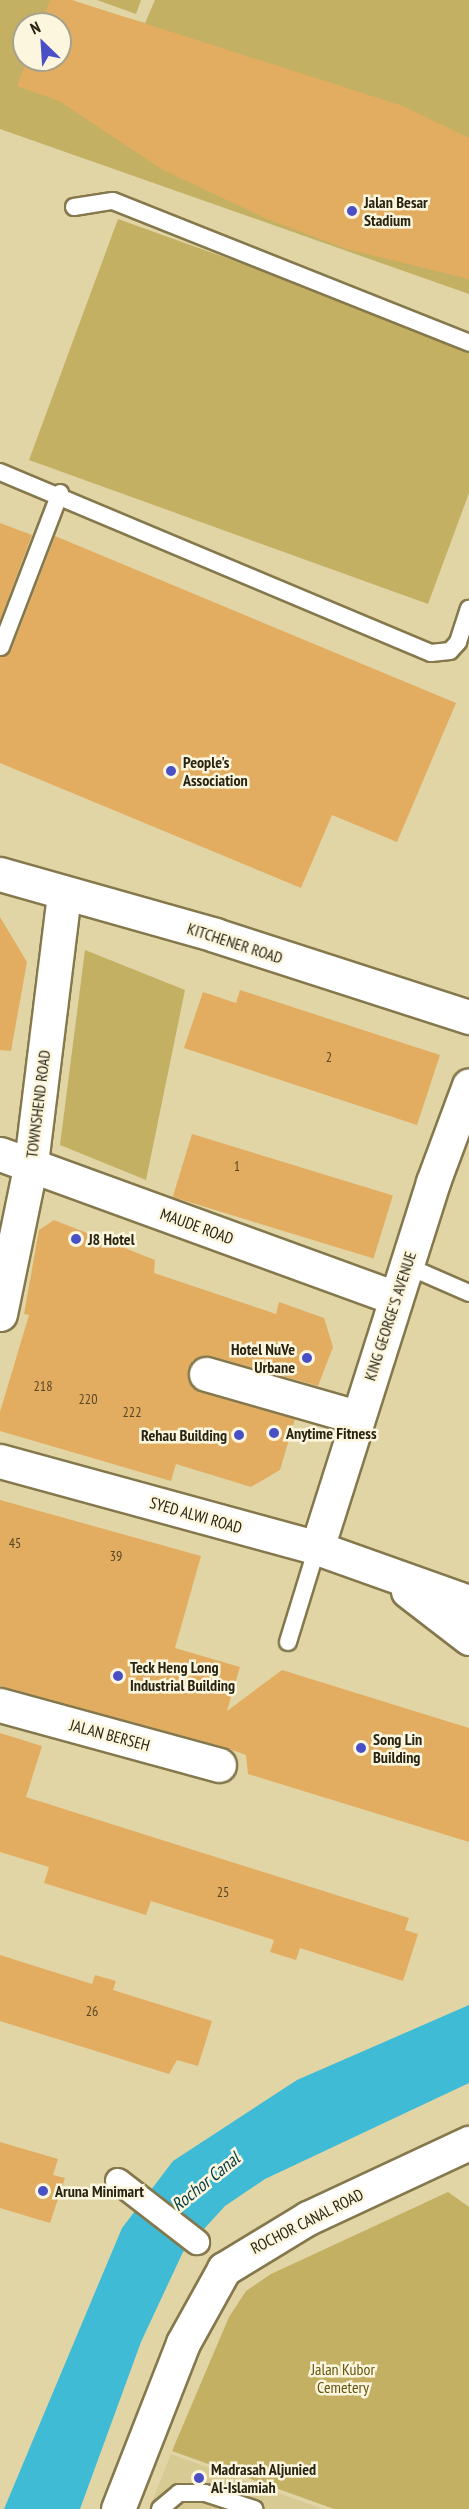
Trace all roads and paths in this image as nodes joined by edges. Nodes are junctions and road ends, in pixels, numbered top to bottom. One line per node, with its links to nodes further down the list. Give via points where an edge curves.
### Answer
1 (74, 207): 2 (lane, via 113,201)
2 (469, 343)
3 (0, 472): 4 (lane)
4 (60, 493): 5 (lane, via 431,653 450,651 458,642); 6 (lane)
5 (469, 609)
6 (1, 647)
7 (0, 874): 8 (street, KITCHENER ROAD)
8 (64, 893): 9 (street, KITCHENER ROAD); 12 (street, TOWNSHEND ROAD)
9 (469, 1017)
10 (469, 1085): 13 (street, KING GEORGE'S AVENUE)
11 (0, 1154): 12 (street, MAUDE ROAD)
12 (31, 1163): 15 (street, MAUDE ROAD); 16 (street, TOWNSHEND ROAD)
13 (405, 1265): 14 (lane); 15 (street, KING GEORGE'S AVENUE)
14 (469, 1293)
15 (395, 1298): 18 (street, KING GEORGE'S AVENUE)
16 (0, 1314)
17 (206, 1374): 18 (street)
18 (357, 1417): 20 (street, KING GEORGE'S AVENUE)
19 (0, 1461): 20 (street, SYED ALWI ROAD)
20 (317, 1548): 21 (street, SYED ALWI ROAD); 24 (lane)
21 (390, 1576): 22 (street, SYED ALWI ROAD); 23 (street, SYED ALWI ROAD)
22 (469, 1602)
23 (469, 1638)
24 (288, 1642)
25 (0, 1705): 26 (street, JALAN BERSEH)
26 (219, 1765)
27 (464, 2152): 30 (street, ROCHOR CANAL ROAD, via 308,2218 224,2269 183,2343)
28 (117, 2181): 29 (street)
29 (194, 2239)
30 (118, 2509)
31 (160, 2509): 32 (lane, via 179,2493 205,2493)
32 (255, 2509)

